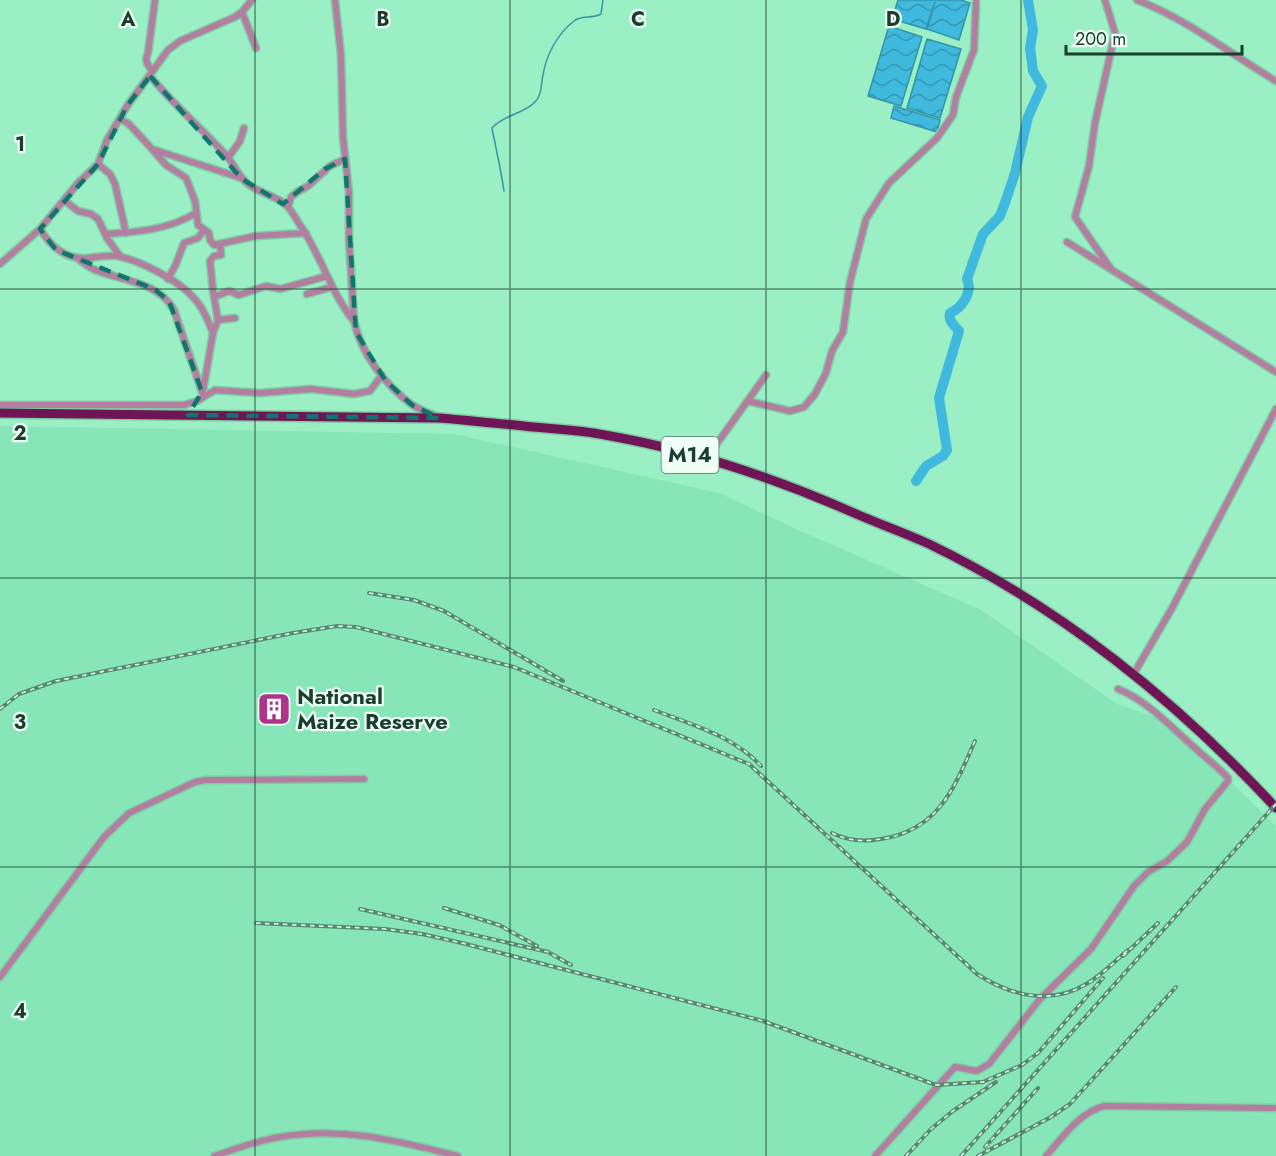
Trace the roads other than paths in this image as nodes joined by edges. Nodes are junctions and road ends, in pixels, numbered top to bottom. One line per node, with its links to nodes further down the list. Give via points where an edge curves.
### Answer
1 (155, 0): 9 (street, via 146,58)
2 (252, 0): 7 (street)
3 (335, 0): 15 (street)
4 (1105, 0): 31 (street, via 1115,33 1075,217)
5 (1137, 0): 10 (street, via 1209,38)
6 (976, 2): 46 (street, via 974,50 953,115 937,138 889,183 866,219 850,282 843,332 815,394 804,407 790,411)
7 (242, 12): 8 (street); 9 (street, via 180,41)
8 (256, 48)
9 (151, 73): 11 (street); 14 (street)
10 (1276, 81)
11 (120, 119): 13 (street); 16 (street)
12 (244, 128): 14 (street)
13 (152, 149): 17 (street); 20 (street, via 166,165 186,178)
14 (228, 158): 17 (street)
15 (345, 159): 19 (street, via 291,197); 39 (street)
16 (98, 164): 18 (street); 23 (street, via 115,184)
17 (242, 179): 19 (street)
18 (64, 200): 21 (street); 25 (street, via 98,219)
19 (288, 207): 24 (street)
20 (196, 213): 22 (street, via 198,225); 23 (street, via 154,230)
21 (40, 230): 29 (street, via 56,250); 30 (street)
22 (204, 230): 27 (street, via 214,245); 33 (street, via 184,243)
23 (126, 233): 25 (street)
24 (306, 233): 27 (street, via 256,236); 32 (street)
25 (105, 234): 28 (street)
26 (1067, 242): 31 (street)
27 (220, 244): 36 (street, via 221,255 210,261)
28 (120, 256): 29 (street); 33 (street)
29 (78, 258): 44 (street, via 91,268 154,290 169,301)
30 (0, 264)
31 (1111, 269): 41 (street)
32 (327, 276): 34 (street); 36 (street, via 280,289 266,286 239,295 229,291)
33 (168, 279): 40 (street, via 193,296)
34 (332, 287): 35 (street); 39 (street)
35 (307, 294)
36 (214, 297): 38 (street)
37 (235, 318): 38 (street)
38 (218, 320): 40 (street)
39 (354, 321): 42 (street, via 364,348)
40 (213, 333): 44 (street)
41 (1276, 372)
42 (382, 375): 45 (street, via 370,391 354,394 311,389 260,393 215,390); 51 (street, via 412,405)
43 (766, 375): 46 (street)
44 (202, 392): 45 (street)
45 (197, 401): 47 (street, via 184,405); 50 (street)
46 (748, 401): 52 (street)
47 (0, 405)
48 (1276, 409): 53 (street)
49 (0, 413): 50 (highway, M14)
50 (188, 415): 51 (highway, M14)
51 (439, 418): 52 (highway, M14, via 562,428)
52 (706, 459): 53 (highway, M14, via 768,477 929,544 1029,600)
53 (1133, 675): 56 (highway, M14, via 1227,756)
54 (1118, 689): 61 (street, via 1167,722 1213,762 1228,781 1205,809 1187,842 1134,886 1091,948 1040,999 989,1064 977,1071 955,1067)
55 (364, 779): 57 (street, via 206,780 129,813 104,837)
56 (1276, 808)
57 (0, 977)
58 (1276, 1108): 62 (street, via 1104,1106 1073,1126)
59 (214, 1156): 60 (street, via 278,1137 317,1133 371,1136)
60 (458, 1156)
61 (875, 1156)
62 (1046, 1156)

